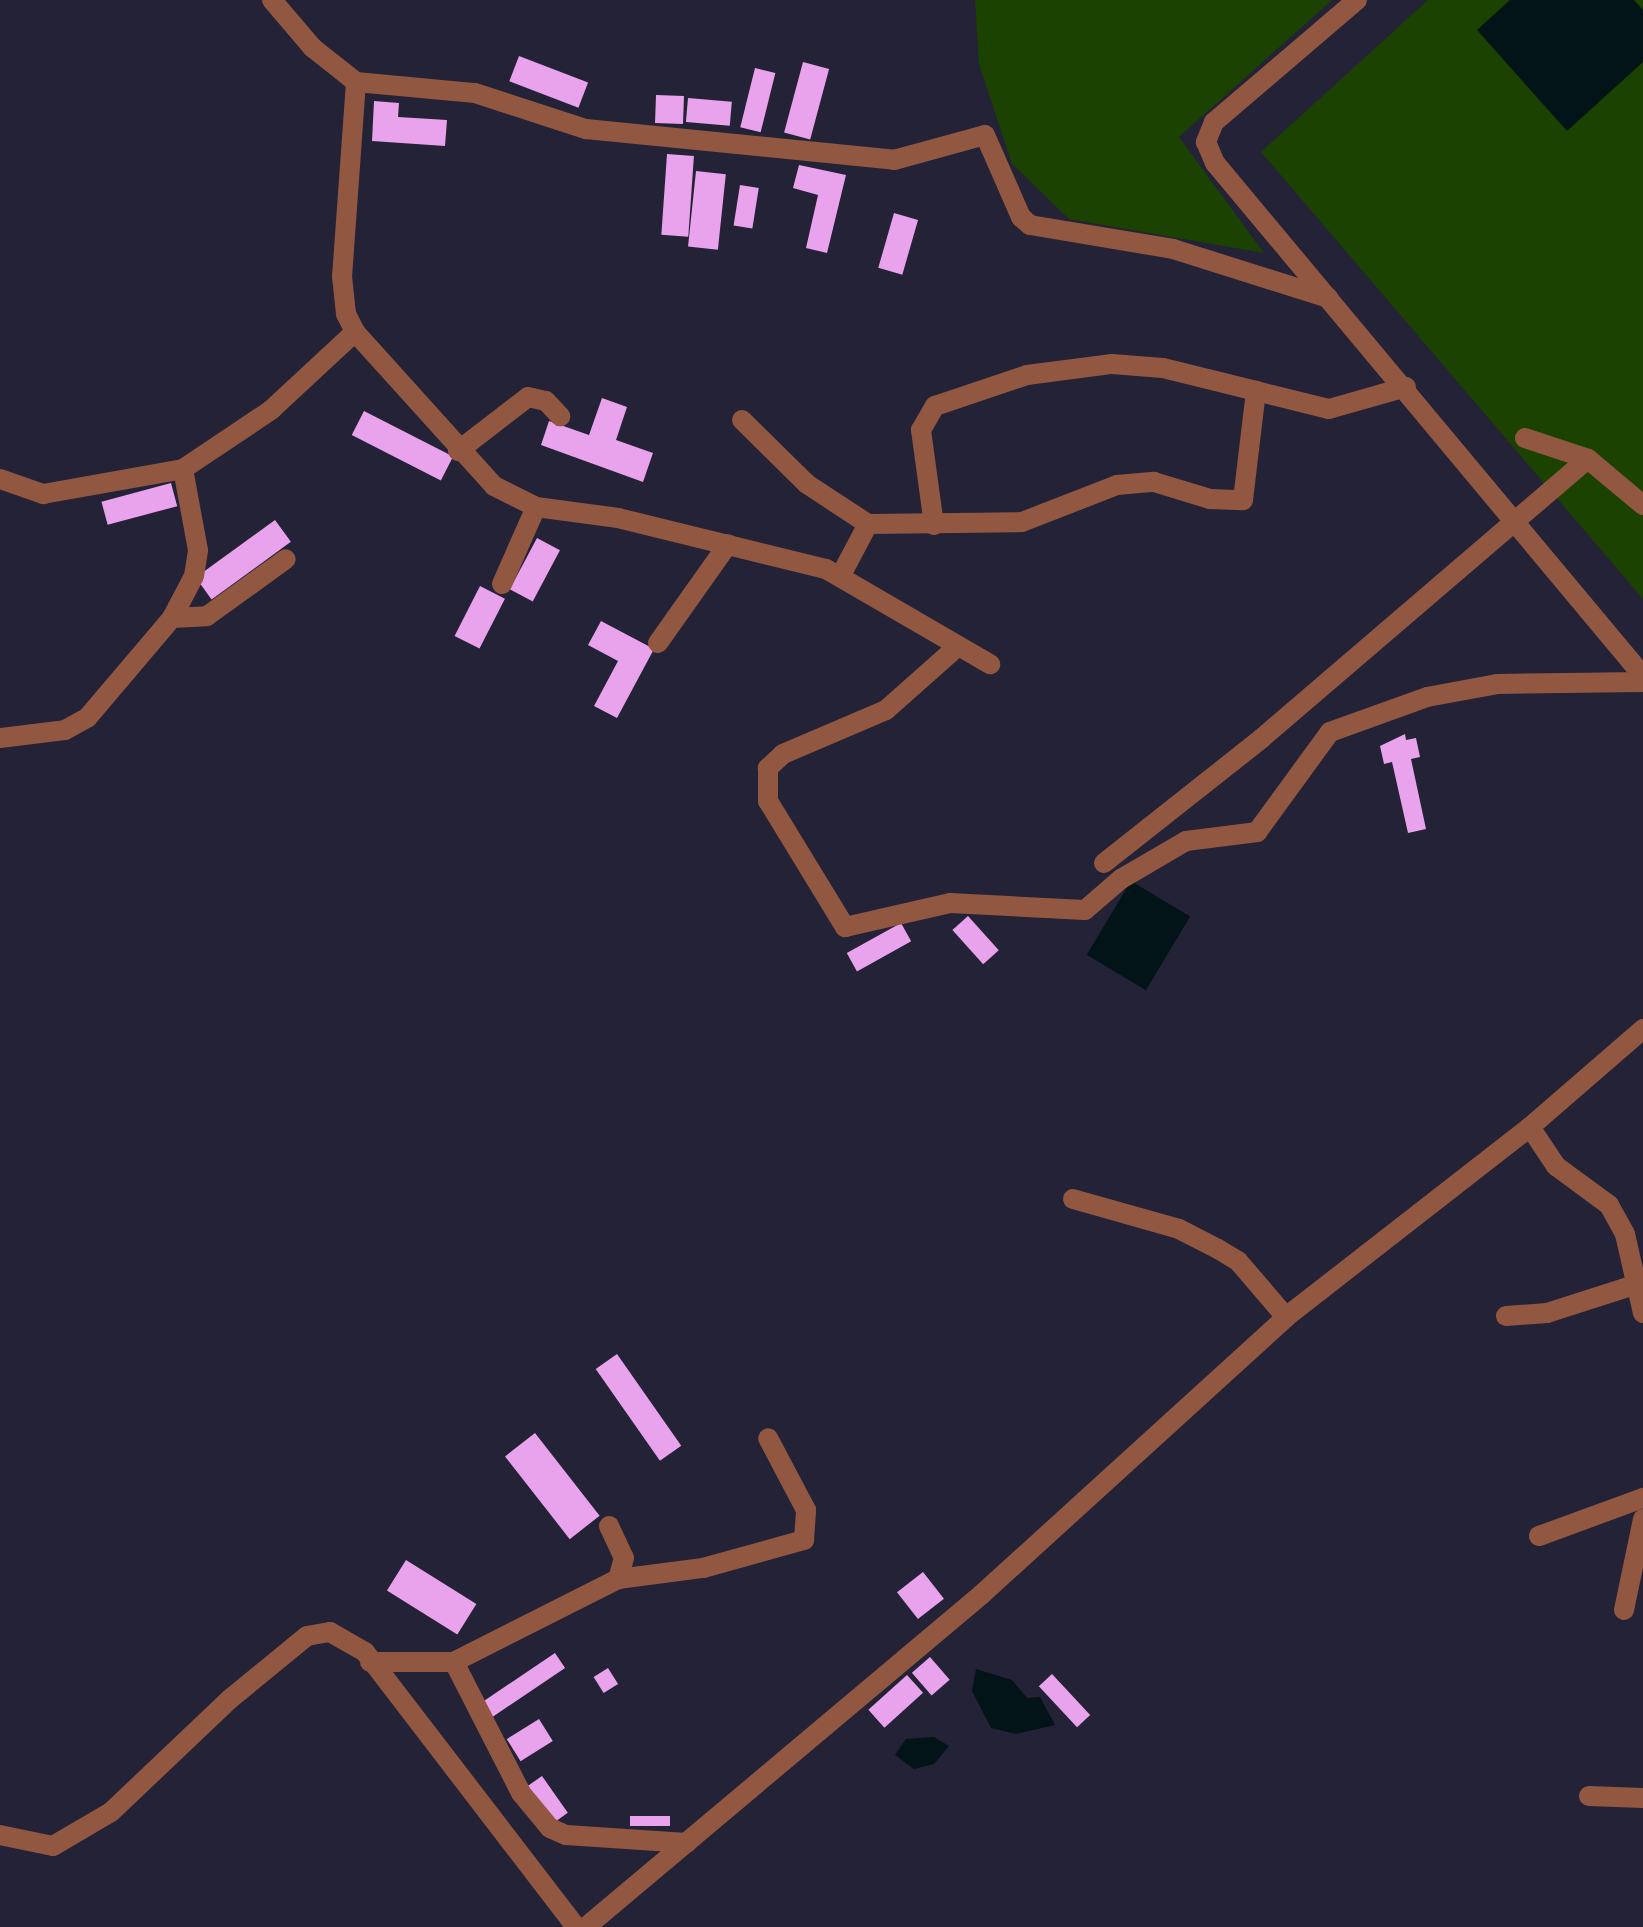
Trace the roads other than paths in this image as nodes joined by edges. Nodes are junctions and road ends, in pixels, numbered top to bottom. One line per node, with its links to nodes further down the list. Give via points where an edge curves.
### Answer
1 (272, 0): 3 (street, via 313,48)
2 (1357, 0): 4 (street, via 1214,122 1206,142 1215,163)
3 (356, 82): 4 (street, via 475,93 586,129 872,159 894,160 985,135 1021,217 1030,225 1147,243); 5 (street, via 342,276)
4 (1328, 298): 6 (street)
5 (355, 332): 11 (street); 13 (street, via 271,410)
6 (1406, 387): 7 (street, via 1329,409); 17 (street)
7 (1256, 391): 19 (street, via 1243,500 1210,499 1154,482 1129,484 1022,522); 19 (street, via 1163,368 1112,364 1027,375 935,406 921,430)
8 (560, 416): 11 (street, via 546,401 528,397)
9 (742, 420): 18 (street, via 807,484)
10 (1525, 438): 12 (street)
11 (458, 451): 16 (street, via 494,486)
12 (1588, 459): 15 (street); 17 (street)
13 (183, 469): 14 (street, via 43,494); 24 (street, via 198,550 194,576)
14 (0, 479)
15 (1643, 505)
16 (536, 507): 20 (street, via 618,518); 23 (street)
17 (1516, 519): 28 (street); 30 (street, via 1262,738)
18 (868, 524): 19 (street); 22 (street)
19 (934, 525)
20 (728, 544): 22 (street); 25 (street)
21 (286, 559): 24 (street, via 207,616)
22 (841, 575): 26 (street)
23 (502, 584)
24 (172, 618): 29 (street, via 88,717 65,730)
25 (658, 643)
26 (957, 647): 27 (street); 28 (street, via 886,710 783,754 768,768 768,801 845,927 950,903 1085,910 1121,879 1186,841 1257,832 1330,732 1427,697 1497,684)
27 (990, 664)
28 (1643, 679)
29 (0, 738)
30 (1104, 863)
31 (1643, 1029): 32 (street)
32 (1530, 1127): 34 (street, via 1556,1166 1609,1205 1625,1234); 37 (street)
33 (1073, 1199): 37 (street, via 1179,1229 1218,1249 1238,1261)
34 (1634, 1285): 35 (street); 36 (street, via 1547,1313)
35 (1643, 1313)
36 (1506, 1316)
37 (1286, 1317): 50 (street, via 981,1595)
38 (768, 1438): 43 (street, via 806,1510 804,1540 703,1568)
39 (1643, 1498): 42 (street)
40 (1643, 1519): 44 (street)
41 (609, 1526): 43 (street, via 624,1558)
42 (1539, 1536)
43 (618, 1579): 46 (street)
44 (1624, 1610)
45 (370, 1662): 46 (street); 49 (street, via 354,1642 316,1630 230,1699 111,1812 53,1846); 51 (street)
46 (454, 1662): 50 (street, via 521,1793 550,1828 566,1835)
47 (1589, 1796): 48 (street)
48 (1643, 1798)
49 (0, 1835)
50 (687, 1843): 52 (street)
51 (576, 1927)
52 (586, 1927)

